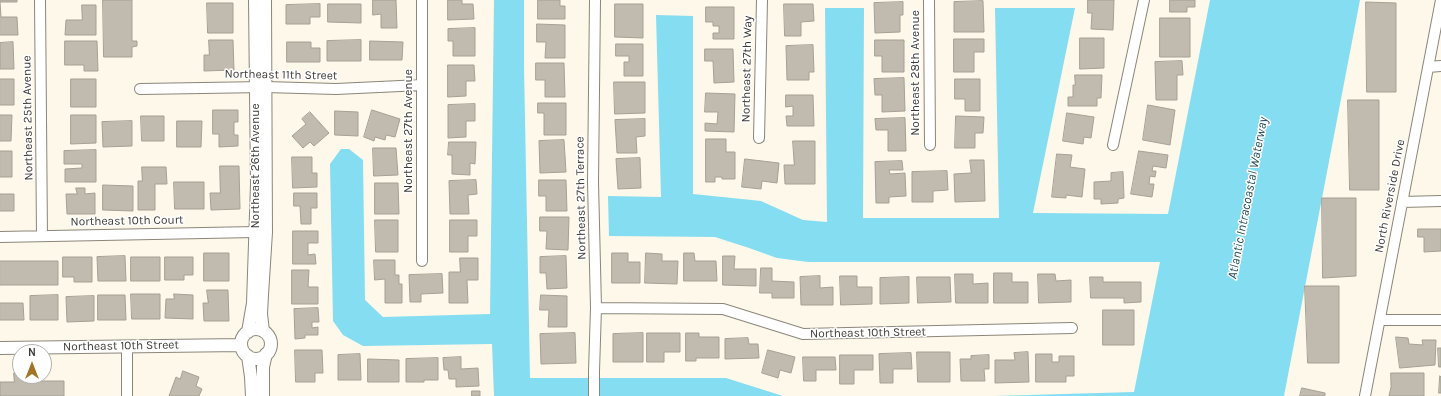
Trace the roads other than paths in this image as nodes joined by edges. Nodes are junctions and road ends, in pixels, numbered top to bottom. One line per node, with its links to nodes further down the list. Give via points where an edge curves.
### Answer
1 (40, 0): 21 (street, Northeast 25th Avenue)
2 (255, 0): 13 (street, Northeast 26th Avenue)
3 (265, 0): 13 (street, Northeast 26th Avenue)
4 (422, 0): 12 (street, Northeast 27th Avenue)
5 (595, 0): 24 (street, Northeast 27th Terrace, via 593,182)
6 (762, 0): 15 (street, Northeast 27th Way)
7 (929, 0): 16 (street, Northeast 28th Avenue)
8 (1144, 0): 17 (street)
9 (1441, 0): 10 (street, North Riverside Drive)
10 (1428, 66): 11 (street); 19 (street, North Riverside Drive)
11 (1441, 66)
12 (422, 85): 13 (street, Northeast 11th Street, via 336,89); 23 (street, Northeast 27th Avenue)
13 (260, 87): 14 (street, Northeast 11th Street); 20 (street, Northeast 26th Avenue)
14 (140, 88)
15 (759, 138)
16 (930, 145)
17 (1113, 145)
18 (1441, 201): 19 (street)
19 (1402, 202): 25 (street, North Riverside Drive)
20 (261, 232): 21 (street, Northeast 10th Court); 28 (street); 29 (street, Northeast 26th Avenue)
21 (42, 236): 22 (street, Northeast 10th Court)
22 (0, 237)
23 (422, 261)
24 (596, 308): 27 (street, Northeast 10th Street, via 723,309 803,334); 38 (street, Northeast 27th Terrace)
25 (1380, 320): 26 (street); 39 (street, North Riverside Drive)
26 (1441, 320)
27 (1072, 328)
28 (263, 331): 29 (street); 33 (street, via 270,339 270,350)
29 (248, 332): 30 (street, via 243,337)
30 (241, 345): 31 (street, Northeast 10th Street); 34 (street)
31 (127, 346): 32 (street, Northeast 10th Street); 35 (street)
32 (0, 348)
33 (266, 354): 34 (street, via 257,359); 37 (street)
34 (248, 356): 36 (street)
35 (127, 396)
36 (252, 396)
37 (263, 396)
38 (594, 396)
39 (1365, 396)

